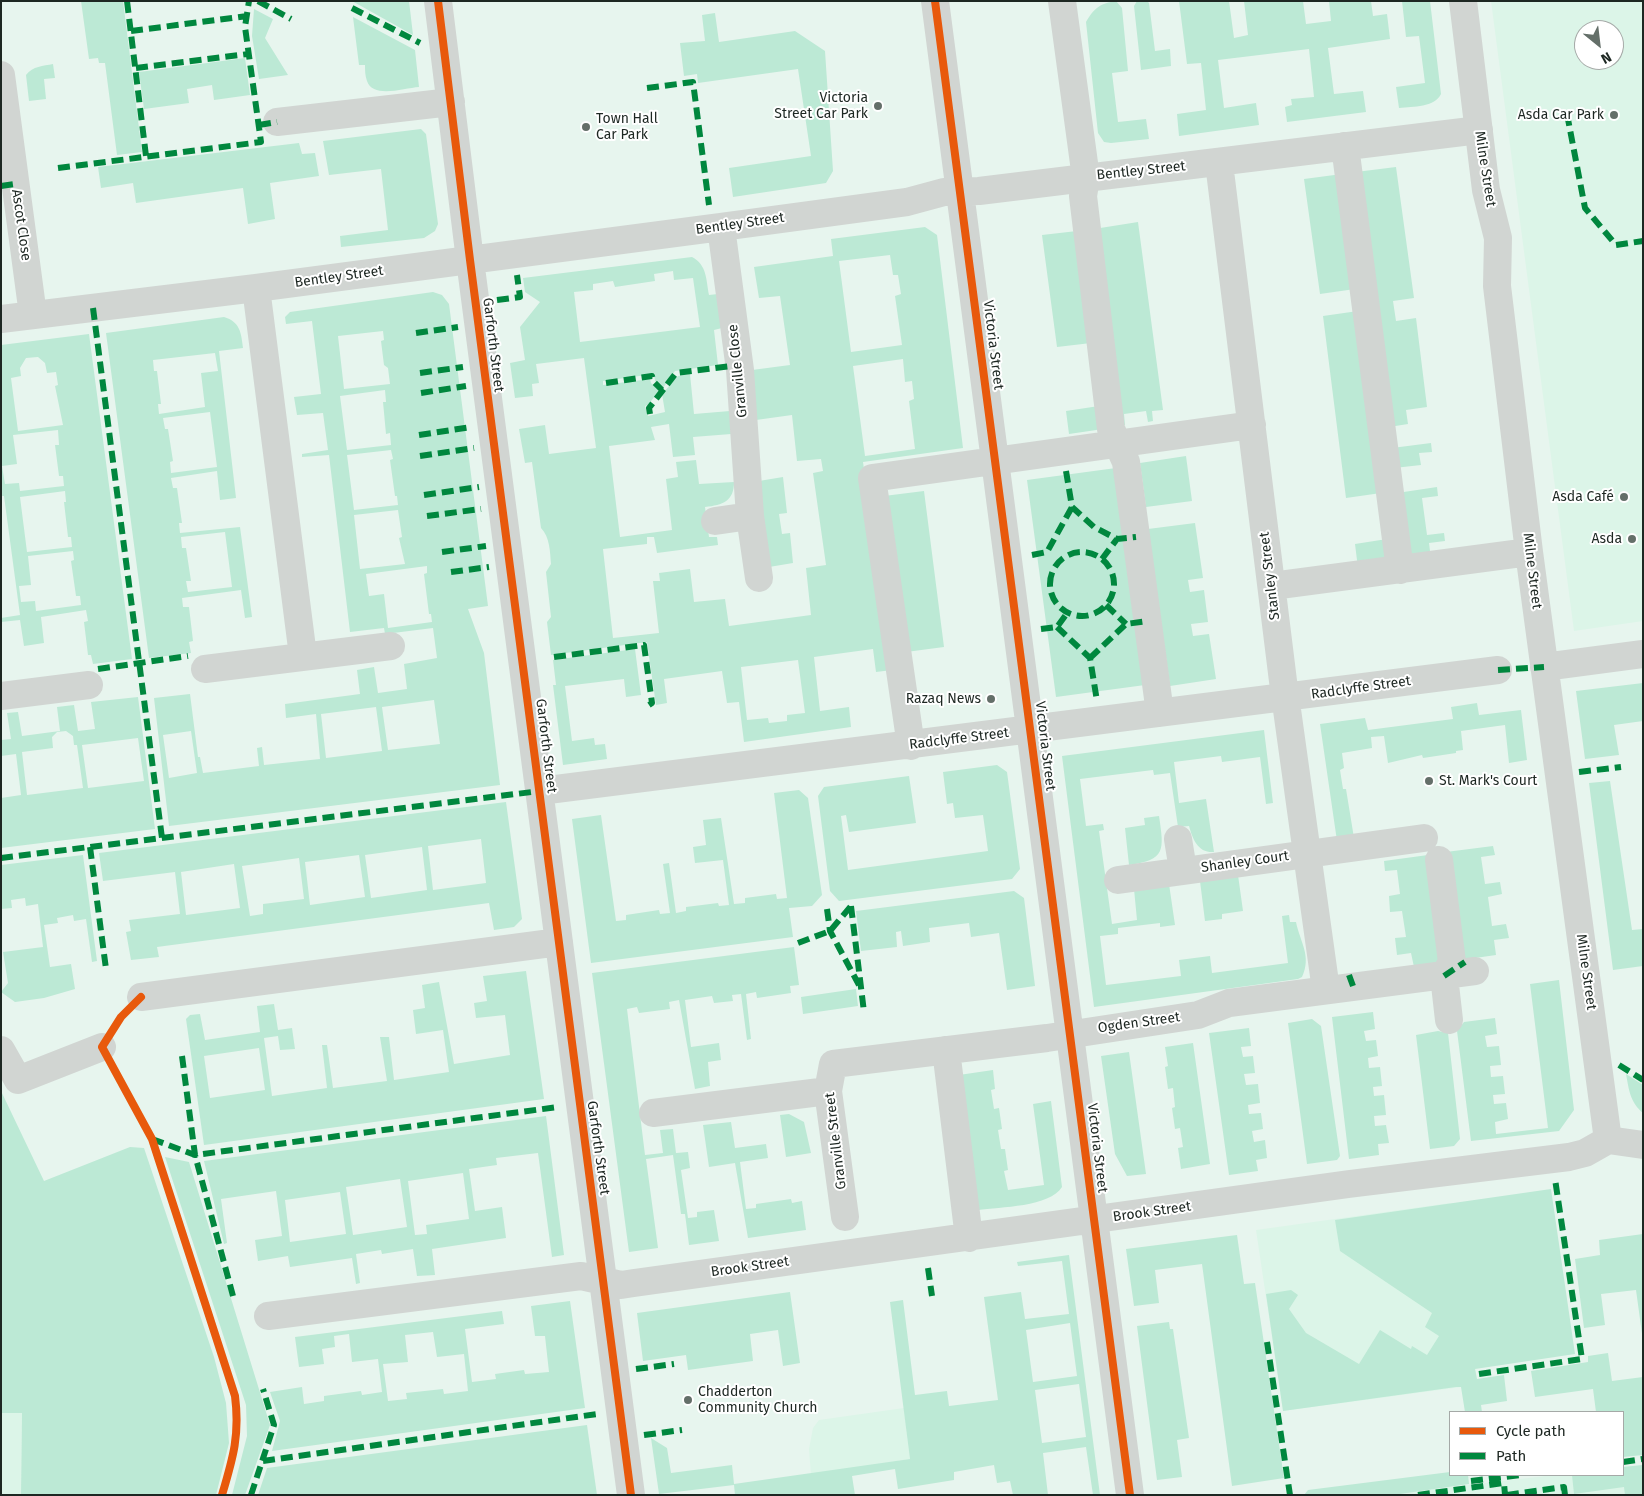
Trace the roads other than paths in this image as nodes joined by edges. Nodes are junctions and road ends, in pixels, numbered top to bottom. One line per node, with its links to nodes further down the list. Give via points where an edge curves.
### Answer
1 (438, 1): 6 (street, Garforth Street)
2 (936, 1): 13 (street, Victoria Street)
3 (1062, 1): 11 (street)
4 (1463, 1): 8 (street, Milne Street)
5 (1, 75): 12 (street, Ascot Close)
6 (451, 102): 7 (street); 15 (street, Garforth Street)
7 (277, 122)
8 (1478, 130): 9 (street, Bentley Street); 24 (street, Milne Street, via 1486,190 1498,238 1497,286)
9 (1345, 146): 10 (street, Bentley Street); 25 (street)
10 (1219, 163): 11 (street, Bentley Street); 19 (street, Stanley Street)
11 (1086, 178): 13 (street, Bentley Street); 20 (street, via 1083,196 1111,429)
12 (8, 185): 17 (street, Ascot Close)
13 (961, 192): 14 (street, Bentley Street); 21 (street, Victoria Street)
14 (721, 227): 15 (street, Bentley Street); 22 (street, Granville Close, via 740,370)
15 (470, 260): 16 (street, Bentley Street); 40 (street, Garforth Street)
16 (256, 288): 17 (street, Bentley Street); 30 (street)
17 (33, 315): 18 (street, Bentley Street)
18 (1, 319)
19 (1252, 425): 20 (street); 27 (street, Stanley Street)
20 (1120, 444): 21 (street); 37 (street, via 1126,462)
21 (995, 460): 38 (street, Victoria Street); 39 (street, via 872,478)
22 (750, 516): 23 (street); 26 (street, Granville Close)
23 (715, 521)
24 (1529, 552): 25 (street); 31 (street, Milne Street)
25 (1400, 570): 27 (street)
26 (759, 578)
27 (1272, 586): 36 (street, Stanley Street)
28 (391, 646): 30 (street)
29 (1643, 654): 31 (street)
30 (303, 656): 32 (street)
31 (1544, 667): 60 (street, Milne Street)
32 (205, 669)
33 (1498, 670): 36 (street, Radclyffe Street)
34 (89, 685): 35 (street)
35 (1, 696)
36 (1286, 698): 37 (street, Radclyffe Street); 43 (street, Stanley Street)
37 (1160, 713): 38 (street, Radclyffe Street)
38 (1030, 730): 39 (street, Radclyffe Street); 53 (street, Victoria Street)
39 (912, 746): 40 (street, Radclyffe Street)
40 (540, 791): 47 (street, Garforth Street)
41 (1424, 838): 43 (street, Shanley Court)
42 (1178, 839): 45 (street, Shanley Court)
43 (1307, 854): 45 (street, Shanley Court); 50 (street, Stanley Street)
44 (1439, 860): 49 (street, via 1452,962)
45 (1183, 870): 46 (street, Shanley Court)
46 (1118, 880)
47 (558, 942): 51 (street); 65 (street, Garforth Street)
48 (1476, 971): 49 (street, Ogden Street)
49 (1444, 976): 50 (street, Ogden Street); 52 (street)
50 (1326, 990): 53 (street, Ogden Street, via 1229,1003 1198,1015)
51 (141, 997)
52 (1449, 1020)
53 (1069, 1034): 56 (street, Ogden Street); 63 (street, Victoria Street)
54 (102, 1048): 55 (street, via 18,1080)
55 (1, 1050)
56 (946, 1050): 57 (street, Ogden Street); 64 (street)
57 (833, 1064): 58 (street, Granville Street)
58 (828, 1091): 59 (street); 62 (street, Granville Street)
59 (653, 1114)
60 (1608, 1140): 61 (street); 63 (street, Brook Street, via 1585,1153 1569,1157 1358,1182)
61 (1643, 1145)
62 (845, 1217)
63 (1094, 1219): 64 (street, Brook Street); 68 (street, Victoria Street)
64 (969, 1238): 65 (street, Brook Street, via 622,1284)
65 (603, 1281): 66 (street, Brook Street, via 581,1276); 67 (street, Garforth Street)
66 (268, 1316)
67 (631, 1495)
68 (1130, 1495)

